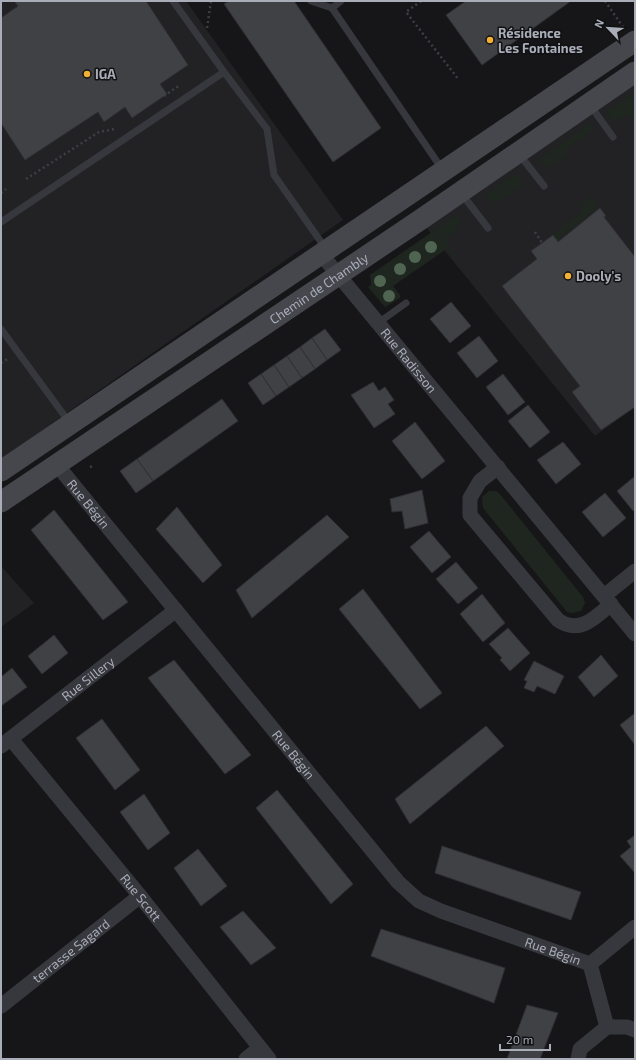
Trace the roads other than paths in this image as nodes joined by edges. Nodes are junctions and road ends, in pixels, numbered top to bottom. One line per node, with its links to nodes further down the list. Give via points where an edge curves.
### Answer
1 (173, 1): 6 (lane)
2 (311, 1): 4 (lane)
3 (341, 1): 4 (lane)
4 (332, 8): 11 (lane)
5 (634, 42): 11 (main road, Chemin de Chambly)
6 (224, 72): 14 (lane); 16 (lane, via 267,129 274,175)
7 (635, 72): 8 (main road, Chemin de Chambly)
8 (588, 104): 9 (lane); 10 (main road, Chemin de Chambly)
9 (613, 137)
10 (517, 153): 12 (lane); 13 (main road, Chemin de Chambly)
11 (443, 171): 16 (main road, Chemin de Chambly)
12 (544, 186)
13 (460, 192): 15 (lane); 17 (main road, Chemin de Chambly)
14 (1, 222)
15 (488, 228)
16 (324, 252): 17 (street, Rue Radisson); 21 (main road, Chemin de Chambly)
17 (338, 274): 19 (street, Rue Radisson); 22 (main road, Chemin de Chambly)
18 (406, 303): 19 (lane)
19 (378, 323): 23 (street, Rue Radisson)
20 (1, 329): 21 (lane)
21 (70, 424): 24 (main road, Chemin de Chambly)
22 (57, 465): 25 (main road, Chemin de Chambly); 28 (street, Rue Bégin)
23 (498, 467): 27 (street, Rue Radisson); 27 (street, via 480,481 470,498 470,515 558,620 566,626 577,627 594,618)
24 (1, 471)
25 (1, 502)
26 (635, 571): 27 (street)
27 (608, 600): 29 (street, Rue Radisson)
28 (176, 610): 30 (street, Rue Sillery); 33 (street, Rue Bégin, via 398,882 419,901)
29 (635, 634)
30 (6, 743): 31 (street, Rue Scott)
31 (140, 896): 34 (street, terrasse Sagard); 37 (street, Rue Scott)
32 (635, 927): 33 (street, Rue Bégin)
33 (590, 964): 35 (street, Rue Bégin)
34 (1, 1006)
35 (607, 1028): 36 (street, via 627,1027); 39 (street, via 580,1049)
36 (635, 1030)
37 (264, 1053): 38 (street)
38 (246, 1059)
39 (578, 1059)

